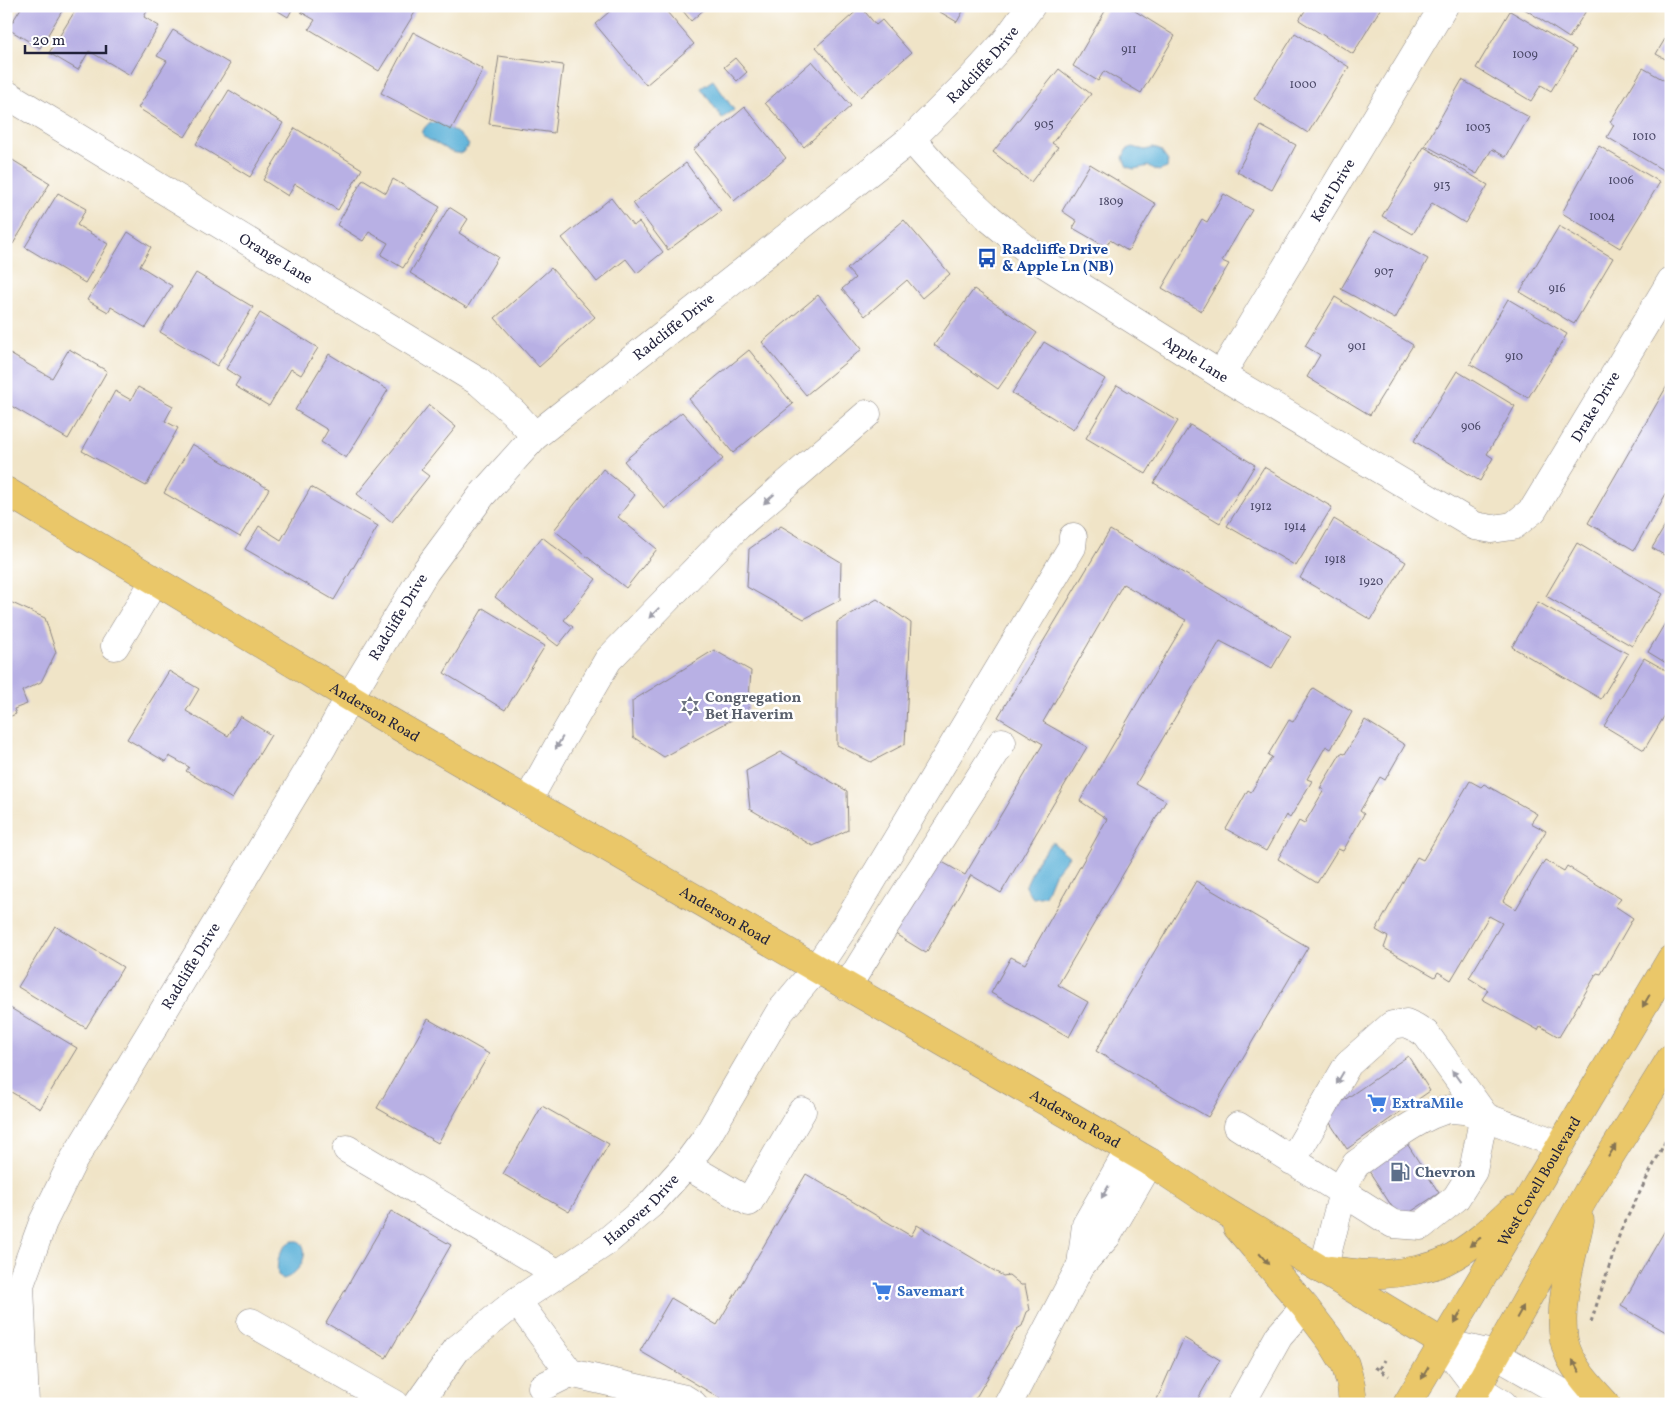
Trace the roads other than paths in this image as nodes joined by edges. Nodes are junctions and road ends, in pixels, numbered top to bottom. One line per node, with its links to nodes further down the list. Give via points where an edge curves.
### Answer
1 (1031, 6): 4 (street, Radcliffe Drive, via 1004,43)
2 (1444, 6): 6 (street, Kent Drive)
3 (6, 94): 8 (street, Orange Lane, via 480,382)
4 (910, 139): 6 (street, Apple Lane, via 990,219 1045,264); 8 (street, Radcliffe Drive)
5 (1671, 281): 10 (street, Drake Drive, via 1533,510)
6 (1221, 374): 10 (street, Apple Lane, via 1475,526 1492,529)
7 (867, 414): 16 (street, one-way to 16, via 738,526 608,660)
8 (535, 436): 14 (street, Radcliffe Drive, via 482,495 425,572)
9 (6, 491): 12 (main road, Anderson Road)
10 (1513, 526)
11 (1072, 537): 18 (street, Hanover Drive, via 1072,547)
12 (155, 580): 13 (street); 14 (main road, Anderson Road)
13 (115, 646)
14 (349, 698): 16 (main road, Anderson Road); 36 (street, Radcliffe Drive, via 73,1161)
15 (1002, 742): 19 (street)
16 (527, 802): 18 (main road, Anderson Road)
17 (1671, 959): 24 (main road, West Covell Boulevard, one-way to 24)
18 (816, 969): 19 (main road, Anderson Road); 28 (street, Hanover Drive, via 779,1013 706,1138)
19 (848, 987): 26 (main road, Anderson Road)
20 (1668, 1069): 31 (main road, one-way to 20)
21 (802, 1111): 28 (street, via 749,1202)
22 (1484, 1116): 24 (street); 27 (street, one-way to 27, via 1426,1034 1406,1023 1392,1025 1348,1064); 30 (street, via 1451,1109 1415,1124 1356,1164); 30 (street, via 1473,1171 1456,1198 1421,1226 1393,1224)
23 (1238, 1126): 27 (street)
24 (1562, 1144): 29 (main road, West Covell Boulevard)
25 (347, 1149): 35 (street)
26 (1139, 1156): 32 (main road, Anderson Road); 33 (street, via 1107,1236); 33 (street, one-way to 33, via 1086,1225)
27 (1292, 1161): 30 (street)
28 (686, 1165): 35 (street, Hanover Drive, via 650,1204 606,1242)
29 (1537, 1185): 34 (main road, one-way to 34, via 1496,1226 1444,1262 1383,1274); 40 (main road, West Covell Boulevard, one-way to 40)
30 (1343, 1191): 34 (street)
31 (1586, 1193): 41 (main road, one-way to 31); 55 (main road, one-way to 31, via 1575,1366 1564,1340 1563,1309)
32 (1221, 1209): 34 (main road, Anderson Road); 38 (main road, one-way to 38)
33 (1081, 1264): 49 (street)
34 (1323, 1270): 40 (main road, Anderson Road)
35 (557, 1273): 37 (street, Hanover Drive)
36 (13, 1284): 45 (street, Radcliffe Drive)
37 (517, 1301): 42 (street); 47 (street, Hanover Drive, via 457,1350)
38 (1305, 1307): 50 (street, via 1279,1336); 51 (main road, via 1332,1341 1345,1364)
39 (251, 1322): 46 (street)
40 (1443, 1343): 41 (street, Anderson Road); 44 (street, Anderson Road); 52 (main road, West Covell Boulevard, one-way to 52)
41 (1496, 1355): 44 (main road); 54 (street, Anderson Road)
42 (570, 1373): 43 (street); 48 (street, via 685,1399)
43 (542, 1388)
44 (1473, 1396): 53 (street, Anderson Road)
45 (25, 1404)
46 (395, 1404)
47 (418, 1404)
48 (693, 1404)
49 (1008, 1404)
50 (1241, 1404)
51 (1353, 1404)
52 (1407, 1404)
53 (1504, 1404)
54 (1582, 1404)
55 (1606, 1404)

